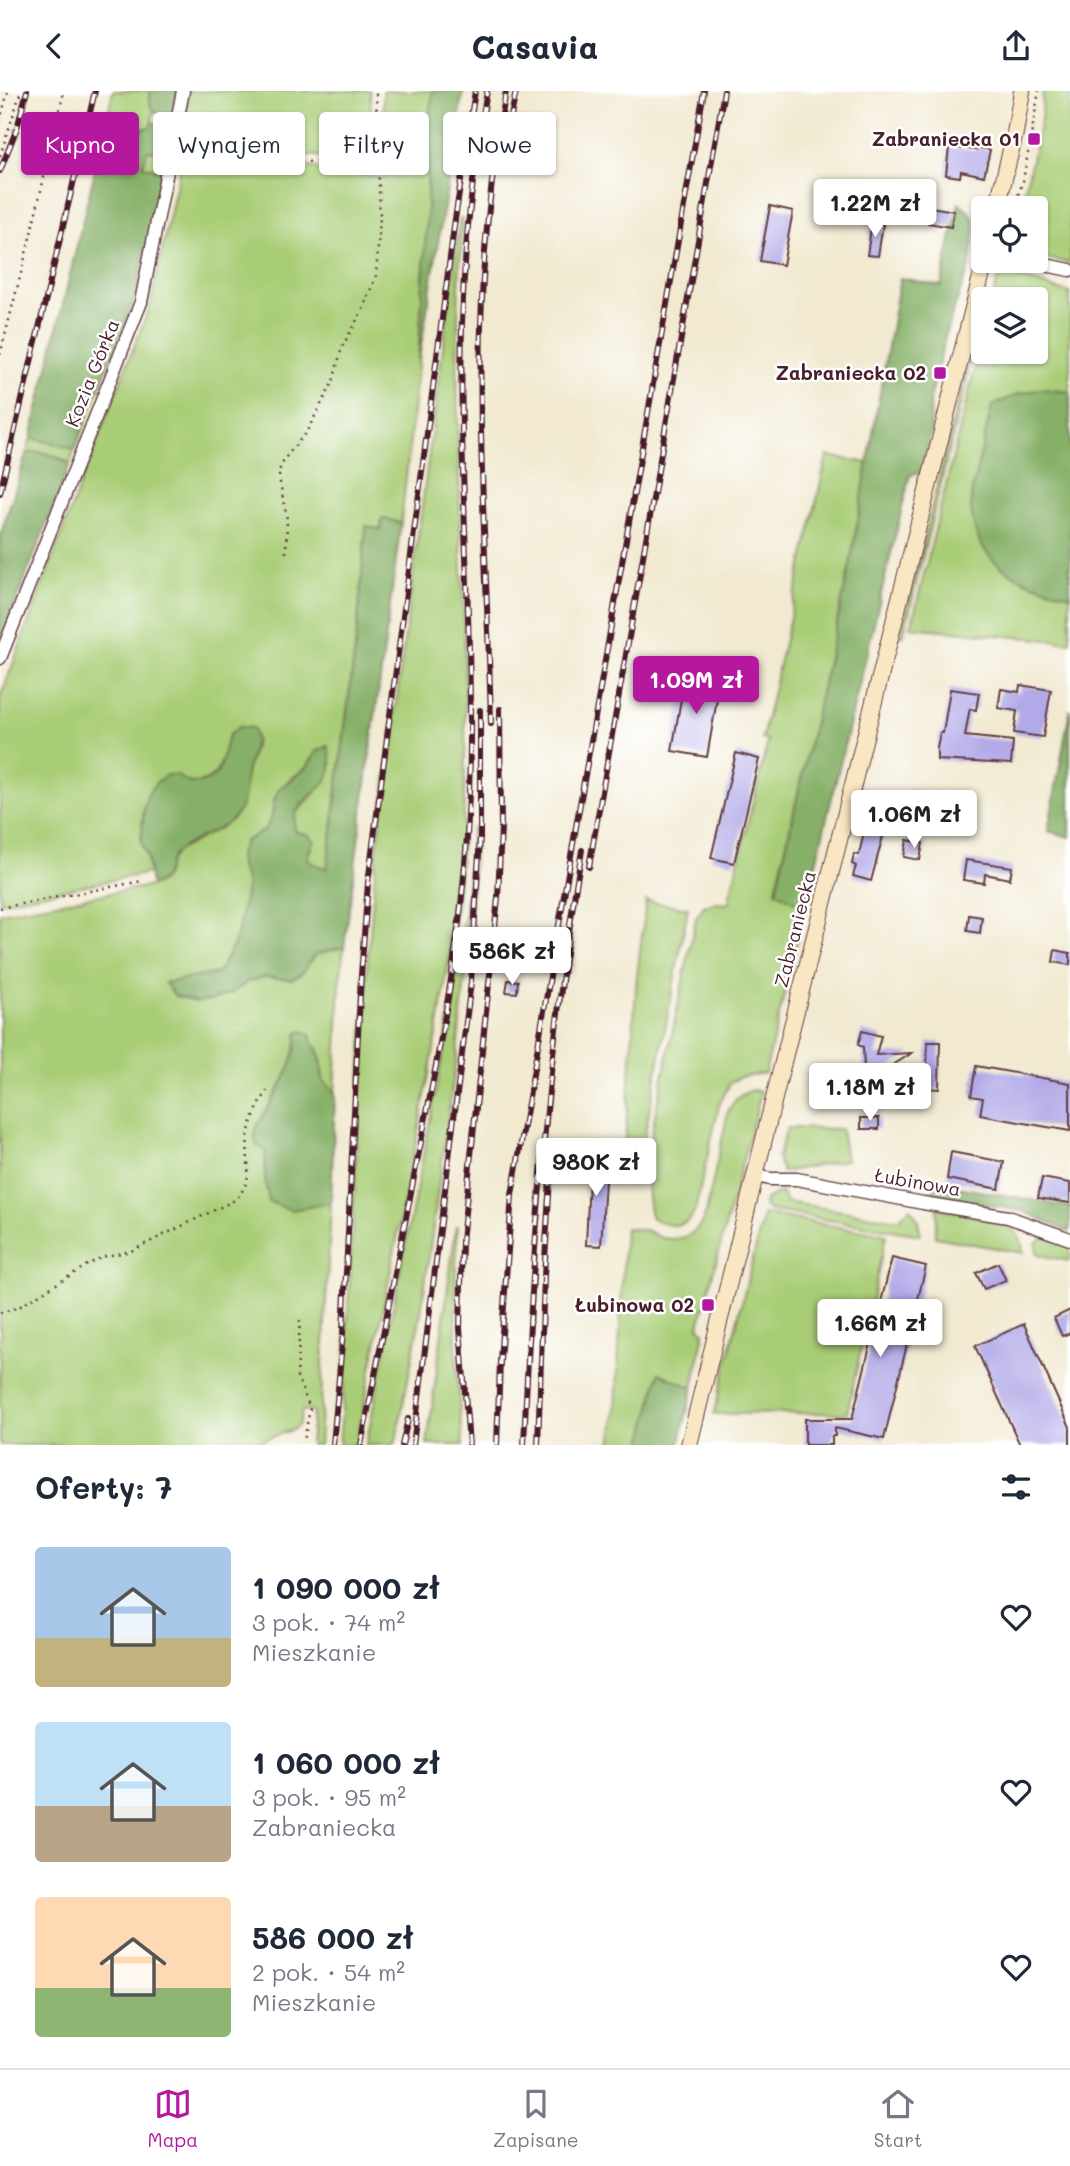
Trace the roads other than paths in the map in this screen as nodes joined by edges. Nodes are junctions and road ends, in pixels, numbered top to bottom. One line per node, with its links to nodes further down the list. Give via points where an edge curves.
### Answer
1 (183, 91): 7 (street, Kozia Górka, via 141,302)
2 (1022, 91): 3 (main road)
3 (1000, 196)
4 (1048, 266): 5 (street)
5 (1070, 270)
6 (982, 273): 8 (main road, Zabraniecka)
7 (0, 658)
8 (756, 1176): 9 (street, Łubinowa, via 797,1179 1008,1217); 10 (main road, Zabraniecka)
9 (1070, 1239)
10 (689, 1445)

